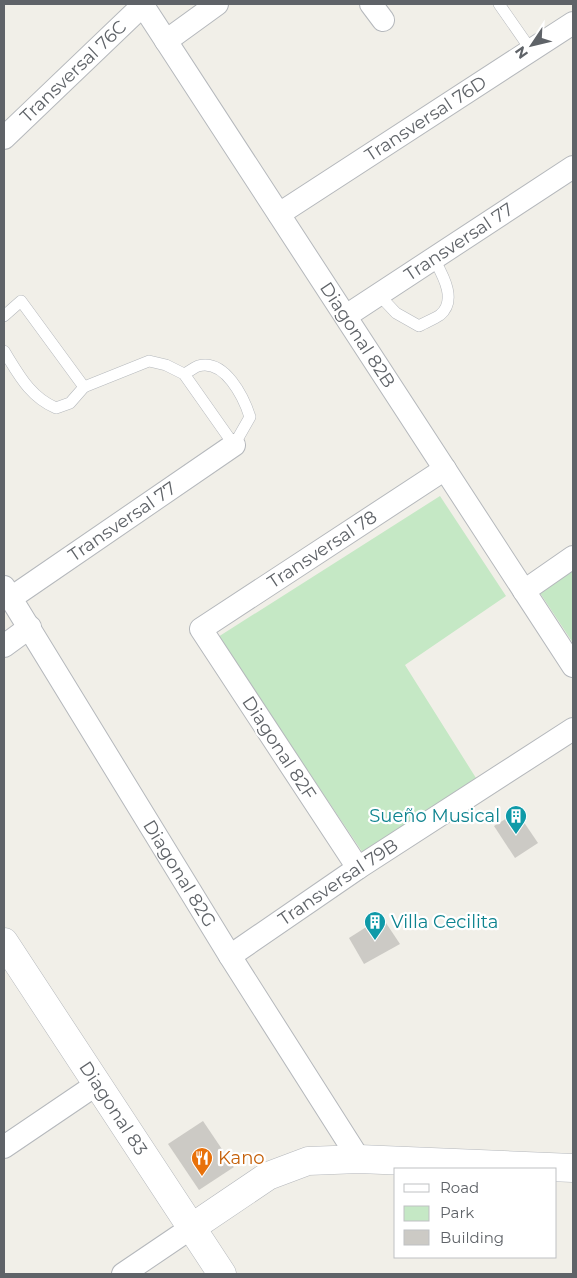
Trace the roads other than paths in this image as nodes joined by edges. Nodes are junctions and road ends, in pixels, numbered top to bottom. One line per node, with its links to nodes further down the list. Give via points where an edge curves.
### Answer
1 (217, 4): 5 (street)
2 (499, 4): 6 (lane)
3 (142, 5): 5 (street, Diagonal 82B); 7 (street, Transversal 76C)
4 (573, 22): 6 (street, Transversal 76D)
5 (166, 41): 9 (street, Diagonal 82B)
6 (531, 50): 9 (street, Transversal 76D)
7 (4, 138)
8 (571, 172): 10 (street, Transversal 77)
9 (279, 214): 13 (street, Diagonal 82B)
10 (434, 259): 11 (street, Transversal 77); 11 (lane, via 447,286 448,300 442,314 419,326 396,313)
11 (378, 295): 13 (street, Transversal 77)
12 (4, 316): 16 (lane, via 21,301)
13 (346, 316): 18 (street, Diagonal 82B)
14 (4, 351): 16 (lane, via 30,392 42,402 56,408 70,404)
15 (184, 374): 16 (lane, via 166,365 149,362); 17 (lane); 17 (lane, via 200,366 213,368 229,377 244,398 250,417)
16 (84, 387)
17 (234, 445): 21 (street, Transversal 77)
18 (445, 469): 20 (street, Diagonal 82B); 23 (street, Transversal 78)
19 (573, 557): 20 (street)
20 (524, 591): 25 (street, Diagonal 82B)
21 (8, 593): 22 (street, Diagonal 82G)
22 (30, 627): 24 (street); 29 (street, Diagonal 82G)
23 (200, 629): 27 (street, Diagonal 82F)
24 (4, 646)
25 (573, 666)
26 (573, 729): 27 (street, Transversal 79B)
27 (358, 868): 29 (street, Transversal 79B)
28 (4, 942): 30 (street, Diagonal 83)
29 (230, 956): 32 (street, Diagonal 82G)
30 (97, 1084): 31 (street); 34 (street, Diagonal 83)
31 (4, 1146)
32 (359, 1159): 33 (street); 34 (street, via 322,1159 294,1165 268,1176)
33 (573, 1168)
34 (190, 1228): 35 (street); 36 (street, Diagonal 83)
35 (123, 1274)
36 (222, 1274)

